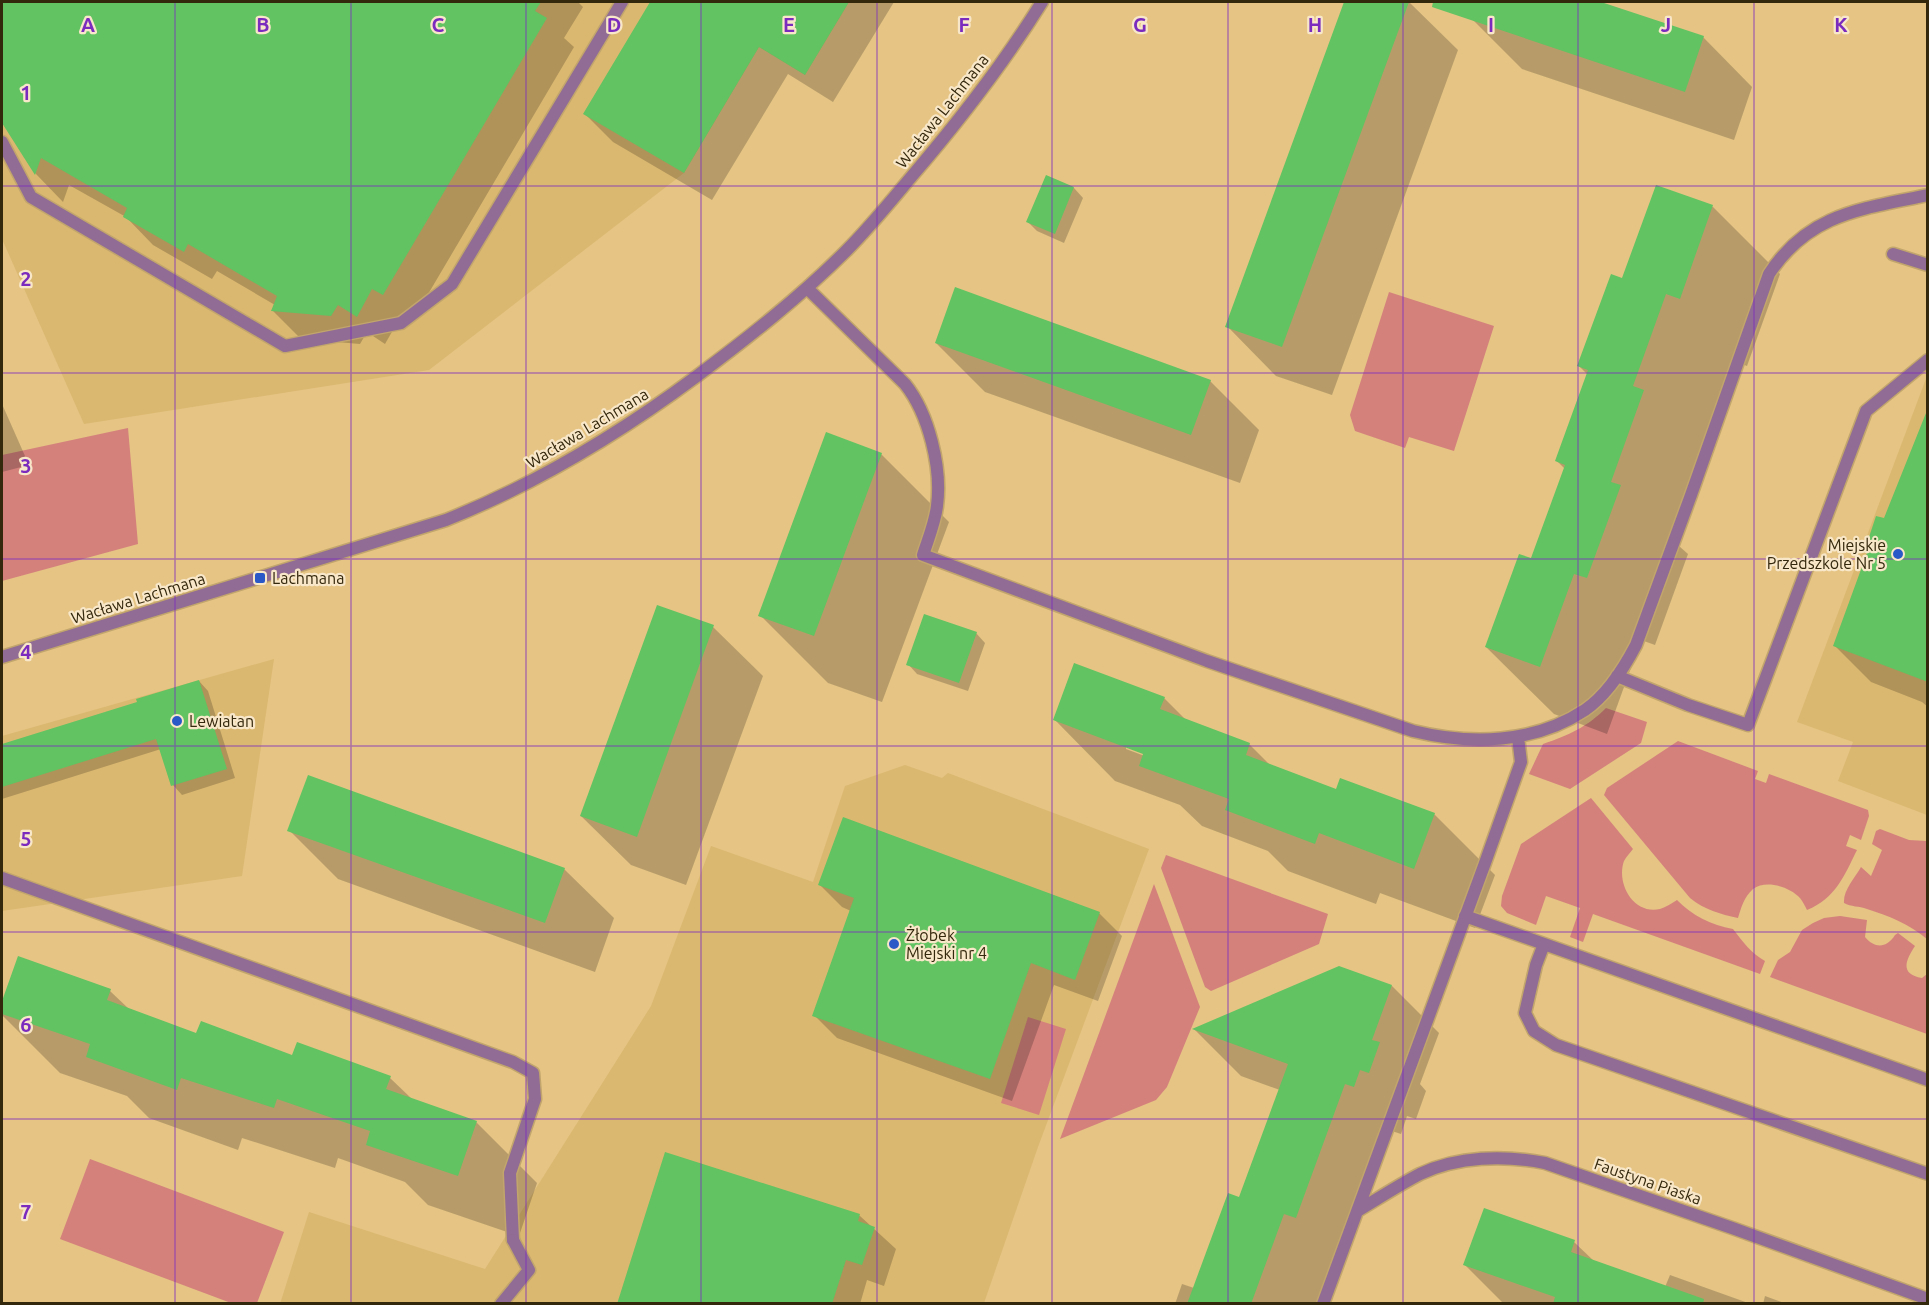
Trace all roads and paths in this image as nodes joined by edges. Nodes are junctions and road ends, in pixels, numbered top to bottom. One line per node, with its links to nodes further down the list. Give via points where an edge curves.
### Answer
1 (622, 2): 3 (street, via 452,284 401,323 285,346 31,197)
2 (1042, 2): 7 (street, Wacława Lachmana, via 982,90 936,148 868,227)
3 (2, 142)
4 (1928, 195): 10 (street, via 1862,208 1827,221 1791,245 1769,274 1636,645)
5 (1893, 254): 6 (street)
6 (1928, 265)
7 (807, 288): 9 (street, Wacława Lachmana, via 652,410 558,468 484,505 401,535); 11 (street, via 905,384 921,409 929,431 938,487 937,508 923,555 1207,661 1413,731 1459,739)
8 (1928, 360): 10 (street, via 1866,411 1748,725)
9 (2, 657)
10 (1617, 676): 11 (street, via 1586,709 1552,727)
11 (1518, 737): 13 (street, via 1521,762)
12 (2, 878): 19 (street, via 513,1062 533,1073 535,1099 510,1173 513,1240 529,1270)
13 (1465, 916): 14 (street); 17 (street)
14 (1544, 944): 15 (street); 16 (street, via 1525,1013 1534,1031 1556,1045)
15 (1928, 1080)
16 (1928, 1174)
17 (1359, 1210): 18 (street, Faustyna Piaska, via 1419,1175 1447,1165 1492,1158 1525,1159); 20 (street)
18 (1928, 1299)
19 (501, 1304)
20 (1323, 1304)

